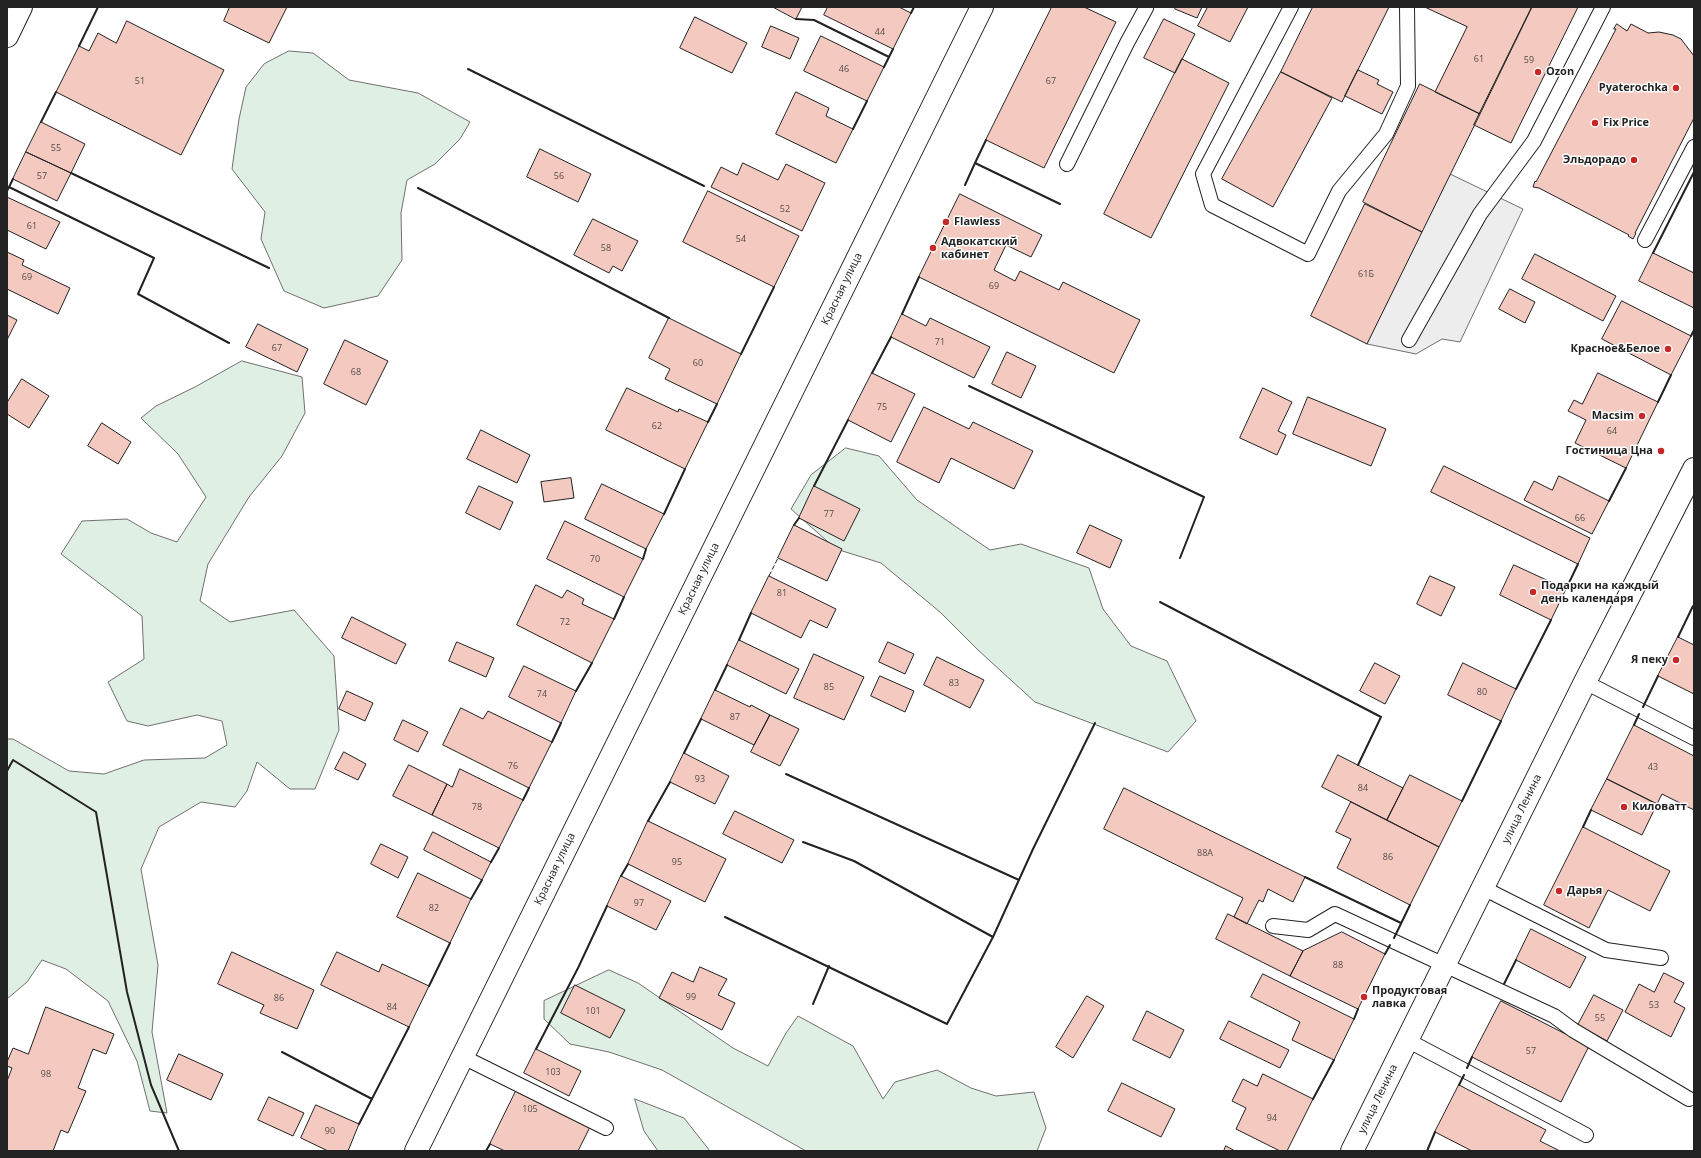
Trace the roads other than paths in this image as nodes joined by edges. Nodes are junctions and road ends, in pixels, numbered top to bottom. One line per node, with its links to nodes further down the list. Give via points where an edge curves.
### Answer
1 (22, 7): 7 (street)
2 (982, 7): 20 (street, Красная улица)
3 (1145, 7): 9 (lane)
4 (1291, 7): 5 (lane, via 1203,174 1212,205 1308,254 1339,191 1386,134 1408,86)
5 (1407, 7)
6 (1603, 7): 11 (lane, via 1534,141 1480,214)
7 (7, 36)
8 (1694, 147): 10 (lane)
9 (1067, 164)
10 (1645, 240)
11 (1409, 340)
12 (1694, 469): 13 (street, улица Ленина)
13 (1585, 682): 14 (lane); 15 (street, улица Ленина)
14 (1694, 738)
15 (1483, 888): 17 (lane, via 1606,950); 18 (street, улица Ленина)
16 (1273, 926): 18 (lane, via 1308,930 1335,914)
17 (1661, 958)
18 (1444, 965): 19 (street, улица Ленина); 21 (lane, via 1554,1016)
19 (1407, 1040): 23 (lane); 25 (street, улица Ленина)
20 (463, 1057): 22 (lane); 24 (street, Красная улица)
21 (1689, 1099)
22 (606, 1128)
23 (1586, 1136)
24 (416, 1151)
25 (1352, 1151)

